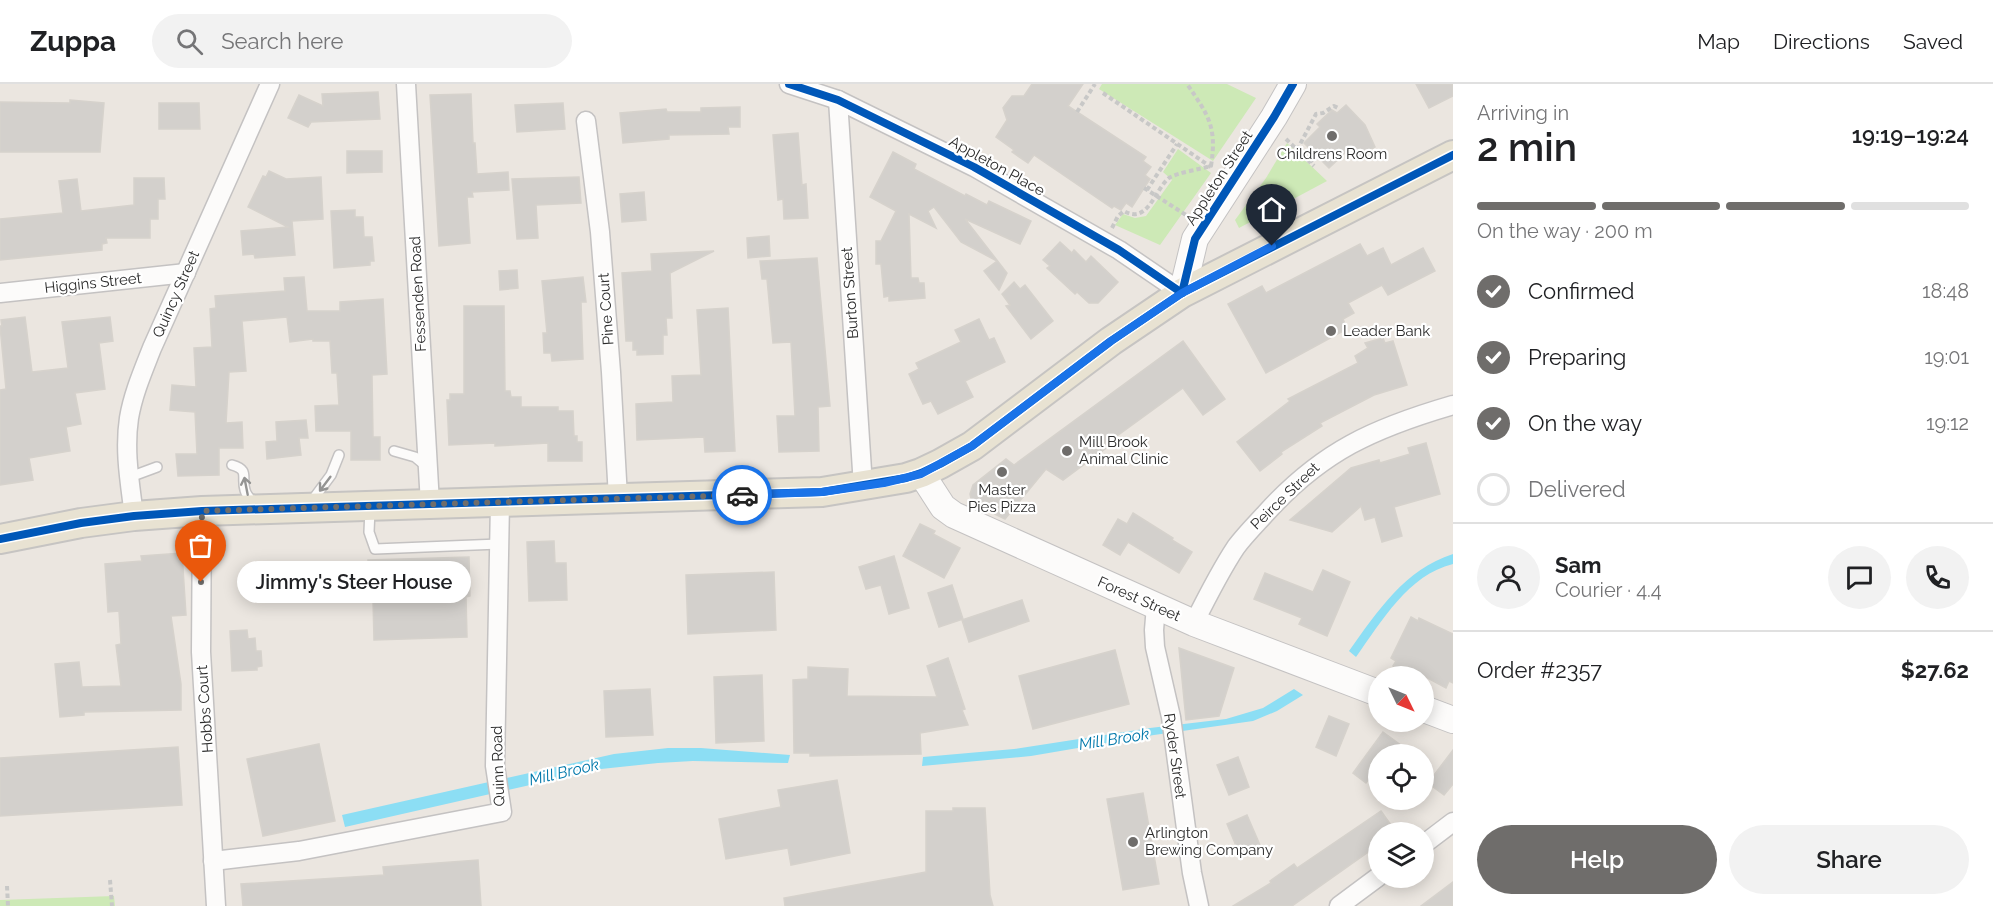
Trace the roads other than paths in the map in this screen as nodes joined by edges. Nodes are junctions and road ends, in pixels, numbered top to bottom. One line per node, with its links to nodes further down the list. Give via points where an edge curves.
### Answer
1 (270, 84): 8 (street, Quincy Street)
2 (406, 84): 16 (street, Fessenden Road)
3 (789, 84): 5 (street, Appleton Place)
4 (1293, 84): 10 (street, Appleton Street, via 1195,239)
5 (838, 99): 10 (street, Appleton Place, via 974,167 1119,250); 19 (street, Burton Street)
6 (586, 121): 20 (street, Pine Court, via 600,232)
7 (1451, 161): 10 (main road)
8 (186, 273): 9 (street, Higgins Street); 18 (street, Quincy Street, via 137,387 129,417)
9 (0, 293)
10 (1182, 293): 17 (main road, via 1111,341 972,446)
11 (1453, 405): 31 (street, Peirce Street, via 1374,433 1312,468 1277,500 1238,545)
12 (394, 451): 16 (lane, via 415,457)
13 (339, 455): 24 (lane, one-way to 24, via 331,476)
14 (232, 465): 25 (lane, one-way to 14, via 246,493 244,472)
15 (157, 467): 18 (lane)
16 (428, 468): 22 (street, Fessenden Road)
17 (921, 474): 19 (main road); 30 (street, Forest Street, via 952,514)
18 (130, 477): 27 (street, Quincy Street)
19 (863, 486): 20 (main road, via 822,492)
20 (618, 498): 21 (main road)
21 (500, 502): 22 (main road); 29 (street, Quinn Road)
22 (430, 504): 23 (main road)
23 (370, 506): 24 (main road); 29 (lane, via 369,532 375,549)
24 (304, 508): 25 (main road)
25 (259, 510): 26 (main road)
26 (202, 511): 27 (main road); 37 (street, Hobbs Court, via 201,652)
27 (134, 516): 28 (main road)
28 (0, 539)
29 (499, 544): 37 (street, Quinn Road, via 496,776 502,812 299,851)
30 (1156, 606): 31 (street, Forest Street); 40 (street, Ryder Street, via 1155,647 1171,717)
31 (1194, 623): 32 (street, Forest Street)
32 (1368, 689)
33 (1434, 713): 34 (street)
34 (1453, 720)
35 (1453, 822): 36 (street)
36 (1434, 836)
37 (213, 861): 39 (street, Hobbs Court)
38 (1368, 884): 41 (street)
39 (216, 906)
40 (1199, 906)
41 (1339, 906)

